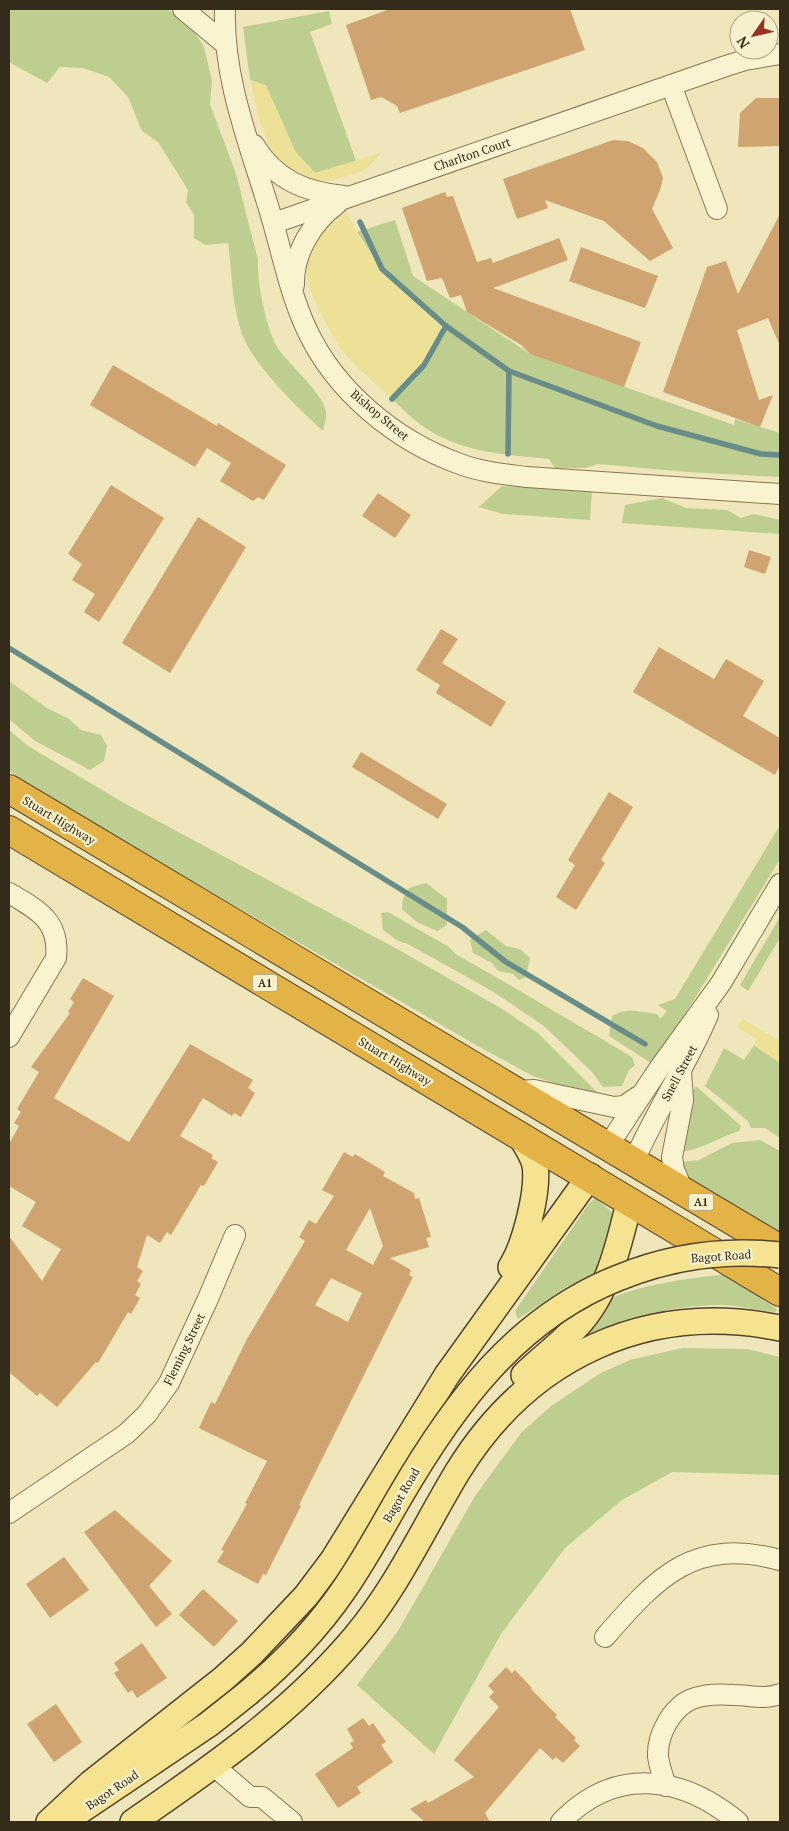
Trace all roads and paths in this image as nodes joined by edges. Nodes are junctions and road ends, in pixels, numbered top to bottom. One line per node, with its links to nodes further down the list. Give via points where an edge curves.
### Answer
1 (183, 9): 3 (street)
2 (225, 9): 3 (street, Bishop Street)
3 (224, 43): 6 (street, Bishop Street)
4 (780, 54): 5 (street, Charlton Court, via 745,60)
5 (671, 85): 7 (street, Charlton Court); 8 (street)
6 (244, 128): 7 (street, via 265,161 287,180 306,190); 9 (street, Bishop Street)
7 (347, 197): 9 (street, Charlton Court); 10 (street, via 318,223 299,253 294,278)
8 (717, 209)
9 (274, 223): 10 (street, Bishop Street)
10 (297, 302): 11 (street, Bishop Street, via 314,343 351,392 401,435 454,462 489,472 527,477)
11 (780, 494)
12 (9, 789): 19 (highway, Stuart Highway / A1)
13 (9, 830): 21 (highway, Stuart Highway / A1)
14 (780, 884): 16 (street, Snell Street)
15 (9, 893): 17 (street, via 40,911 53,929 58,943 56,958)
16 (721, 983): 18 (street, Snell Street); 20 (street, Snell Street)
17 (9, 1037)
18 (681, 1071): 23 (street, Snell Street); 25 (street, via 682,1100 672,1156)
19 (514, 1091): 20 (street, via 534,1090 614,1107 632,1102); 22 (highway, Stuart Highway / A1)
20 (641, 1094): 22 (street, Snell Street)
21 (521, 1136): 24 (highway, Stuart Highway / A1); 33 (main road, via 535,1163 526,1236 409,1425)
22 (608, 1146): 23 (highway, Stuart Highway / A1); 24 (highway)
23 (634, 1161): 25 (highway, Stuart Highway / A1); 26 (highway)
24 (590, 1176): 26 (highway, Stuart Highway / A1); 33 (main road, Bagot Road, via 448,1375)
25 (683, 1191): 28 (highway, Stuart Highway / A1)
26 (629, 1203): 30 (highway, Stuart Highway / A1); 32 (main road, via 613,1262 588,1313 482,1421 467,1446)
27 (235, 1235): 34 (street, Fleming Street, via 173,1375 147,1414 126,1434)
28 (780, 1249)
29 (780, 1255): 41 (main road, Bagot Road, bridge, via 705,1255 633,1271 574,1298 520,1336 485,1371 456,1408 357,1571 291,1654 248,1694 209,1724)
30 (780, 1292)
31 (780, 1328): 32 (main road, via 745,1322 682,1322 616,1337 596,1345 557,1367 508,1407)
32 (459, 1470): 38 (main road, via 402,1571 356,1636 290,1706)
33 (382, 1478): 40 (main road, Bagot Road, via 332,1560 280,1625 223,1679 91,1783)
34 (9, 1513)
35 (780, 1560): 36 (street, via 724,1553 694,1560 662,1577 648,1589)
36 (605, 1637)
37 (779, 1697): 39 (street, via 702,1696 679,1708 663,1731 658,1745)
38 (214, 1766): 42 (main road); 43 (street, via 250,1797 262,1797)
39 (666, 1786): 44 (street, via 638,1783 605,1789); 45 (street, via 696,1795)
40 (49, 1822)
41 (62, 1822)
42 (133, 1822)
43 (292, 1822)
44 (561, 1822)
45 (738, 1822)

